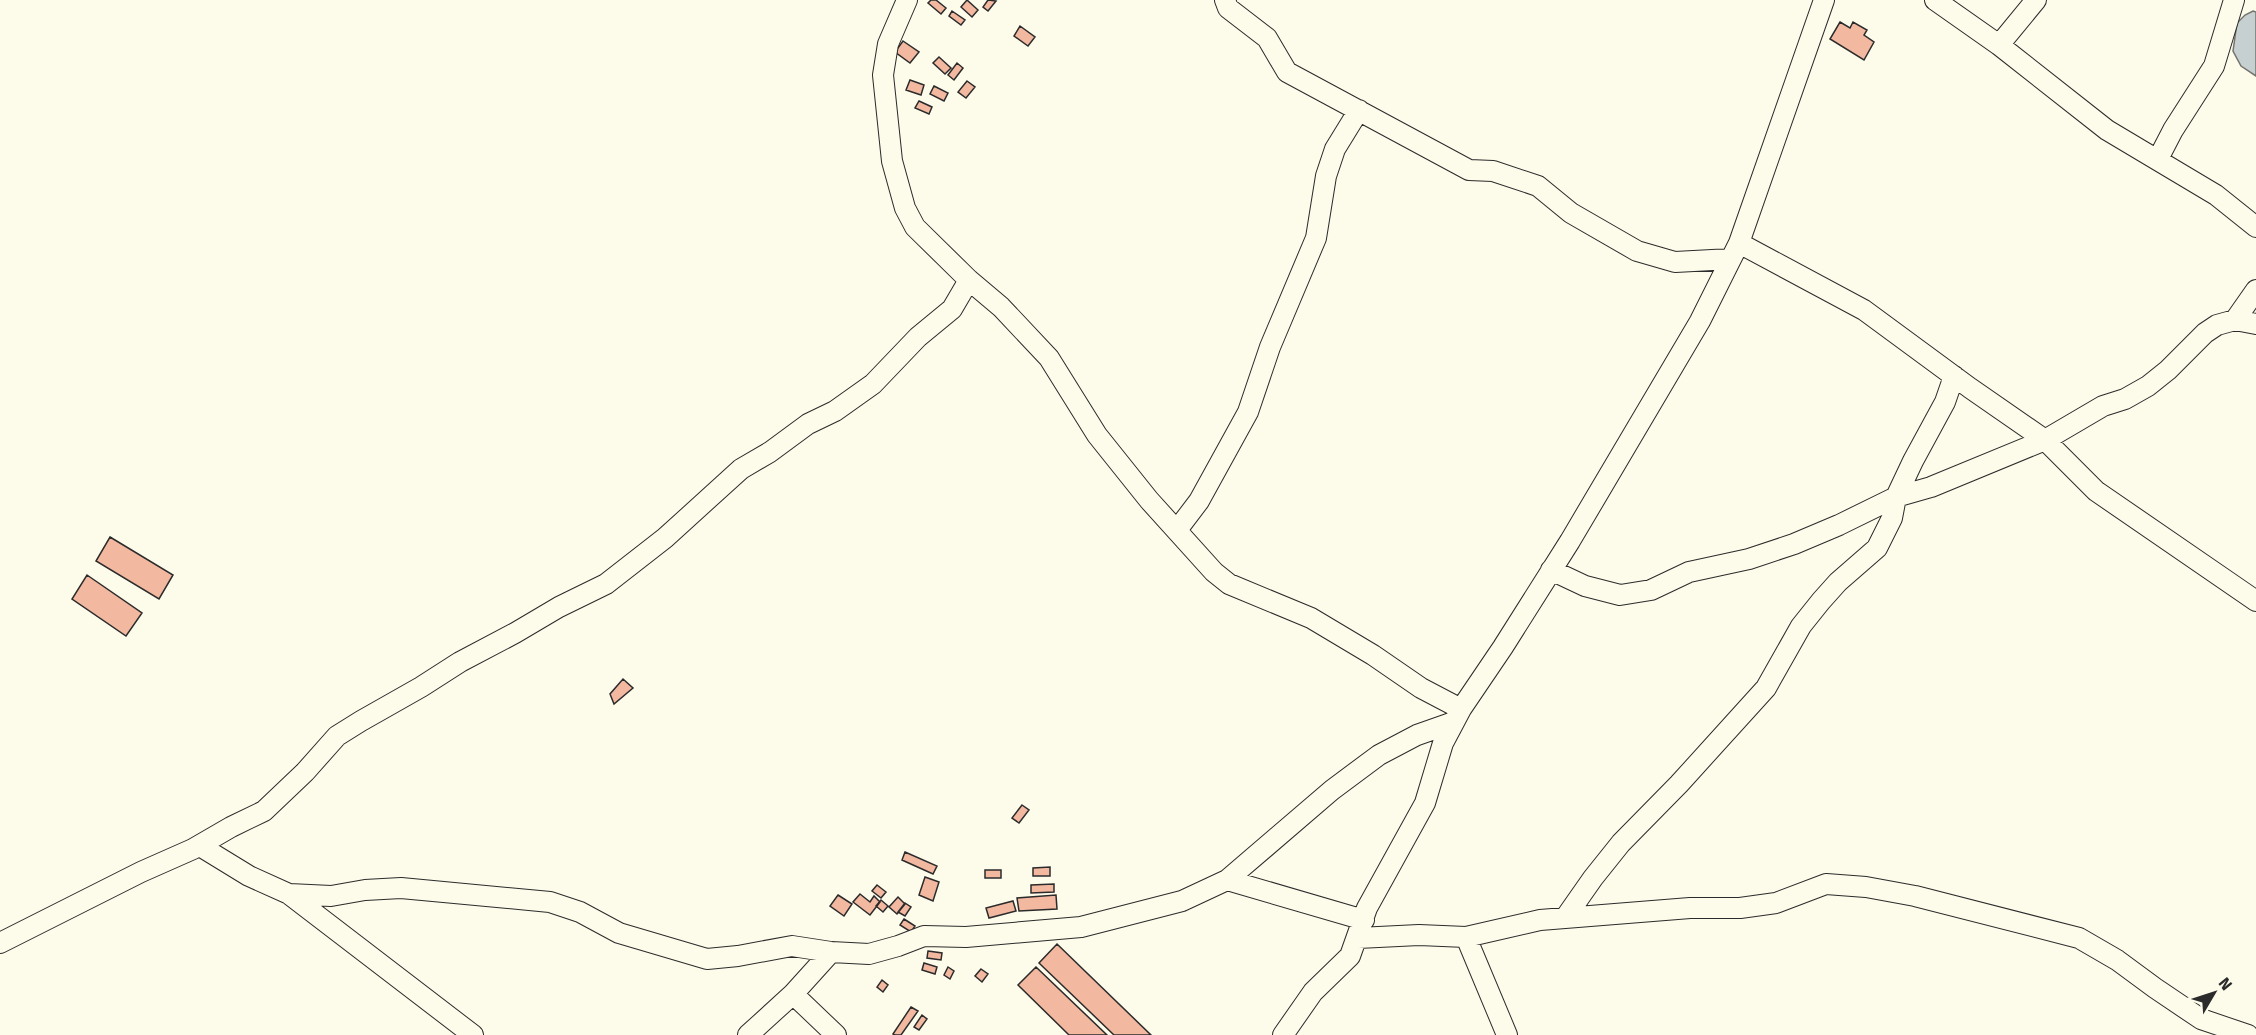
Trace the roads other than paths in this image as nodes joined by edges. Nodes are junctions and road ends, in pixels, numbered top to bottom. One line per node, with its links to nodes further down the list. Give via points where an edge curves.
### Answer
1 (907, 0): 12 (street, via 888,44 884,75 892,161 905,208 915,227)
2 (1224, 0): 8 (street, via 1228,8 1267,38 1287,72)
3 (1824, 0): 11 (street)
4 (1935, 0): 7 (street)
5 (2036, 0): 7 (street)
6 (2234, 0): 9 (street, via 2214,66)
7 (1999, 45): 9 (street, via 2107,130)
8 (1359, 110): 11 (street, via 1469,170 1493,171 1538,186 1571,213 1636,251 1675,262); 19 (street, via 1335,149 1326,176 1316,238 1274,337 1248,412 1199,501)
9 (2158, 159): 10 (street, via 2216,195)
10 (2256, 227)
11 (1735, 251): 16 (street, via 1864,310); 20 (street, via 1700,321)
12 (969, 280): 19 (street, via 1001,307 1049,358 1097,435); 23 (street, via 952,309 918,337 873,384 741,469 606,584 460,662 337,736 264,811)
13 (2256, 290): 14 (street)
14 (2235, 320): 15 (street); 17 (street, via 2205,333 2148,386 2103,406)
15 (2256, 324)
16 (1954, 376): 17 (street); 18 (street, via 1945,402)
17 (2045, 440): 18 (street, via 1931,487); 21 (street, via 2096,490)
18 (1896, 497): 20 (street, via 1794,544 1689,572 1651,590 1620,595 1585,586); 26 (street, via 1892,518 1877,548 1821,602 1801,626 1766,688 1622,843)
19 (1177, 530): 22 (street, via 1229,585 1311,618 1373,655)
20 (1551, 570): 22 (street)
21 (2256, 601)
22 (1458, 716): 24 (street, via 1379,755); 27 (street, via 1443,743 1425,803 1367,908)
23 (200, 846): 25 (street, via 249,876); 29 (street)
24 (1227, 880): 27 (street); 30 (street, via 1182,901 1081,927 966,937 924,936 868,954)
25 (289, 894): 30 (street, via 331,896 401,888 550,902 619,933 707,959 792,946); 32 (street)
26 (1565, 918): 28 (street); 37 (street, via 1740,908 1776,903 1826,884 1866,887 2079,938 2201,1019)
27 (1361, 929): 28 (street); 35 (street, via 1350,956 1313,992)
28 (1466, 937): 36 (street)
29 (0, 943)
30 (831, 952): 31 (street)
31 (793, 994): 33 (street); 34 (street)
32 (473, 1035)
33 (748, 1035)
34 (836, 1035)
35 (1283, 1035)
36 (1508, 1035)
37 (2248, 1035)

